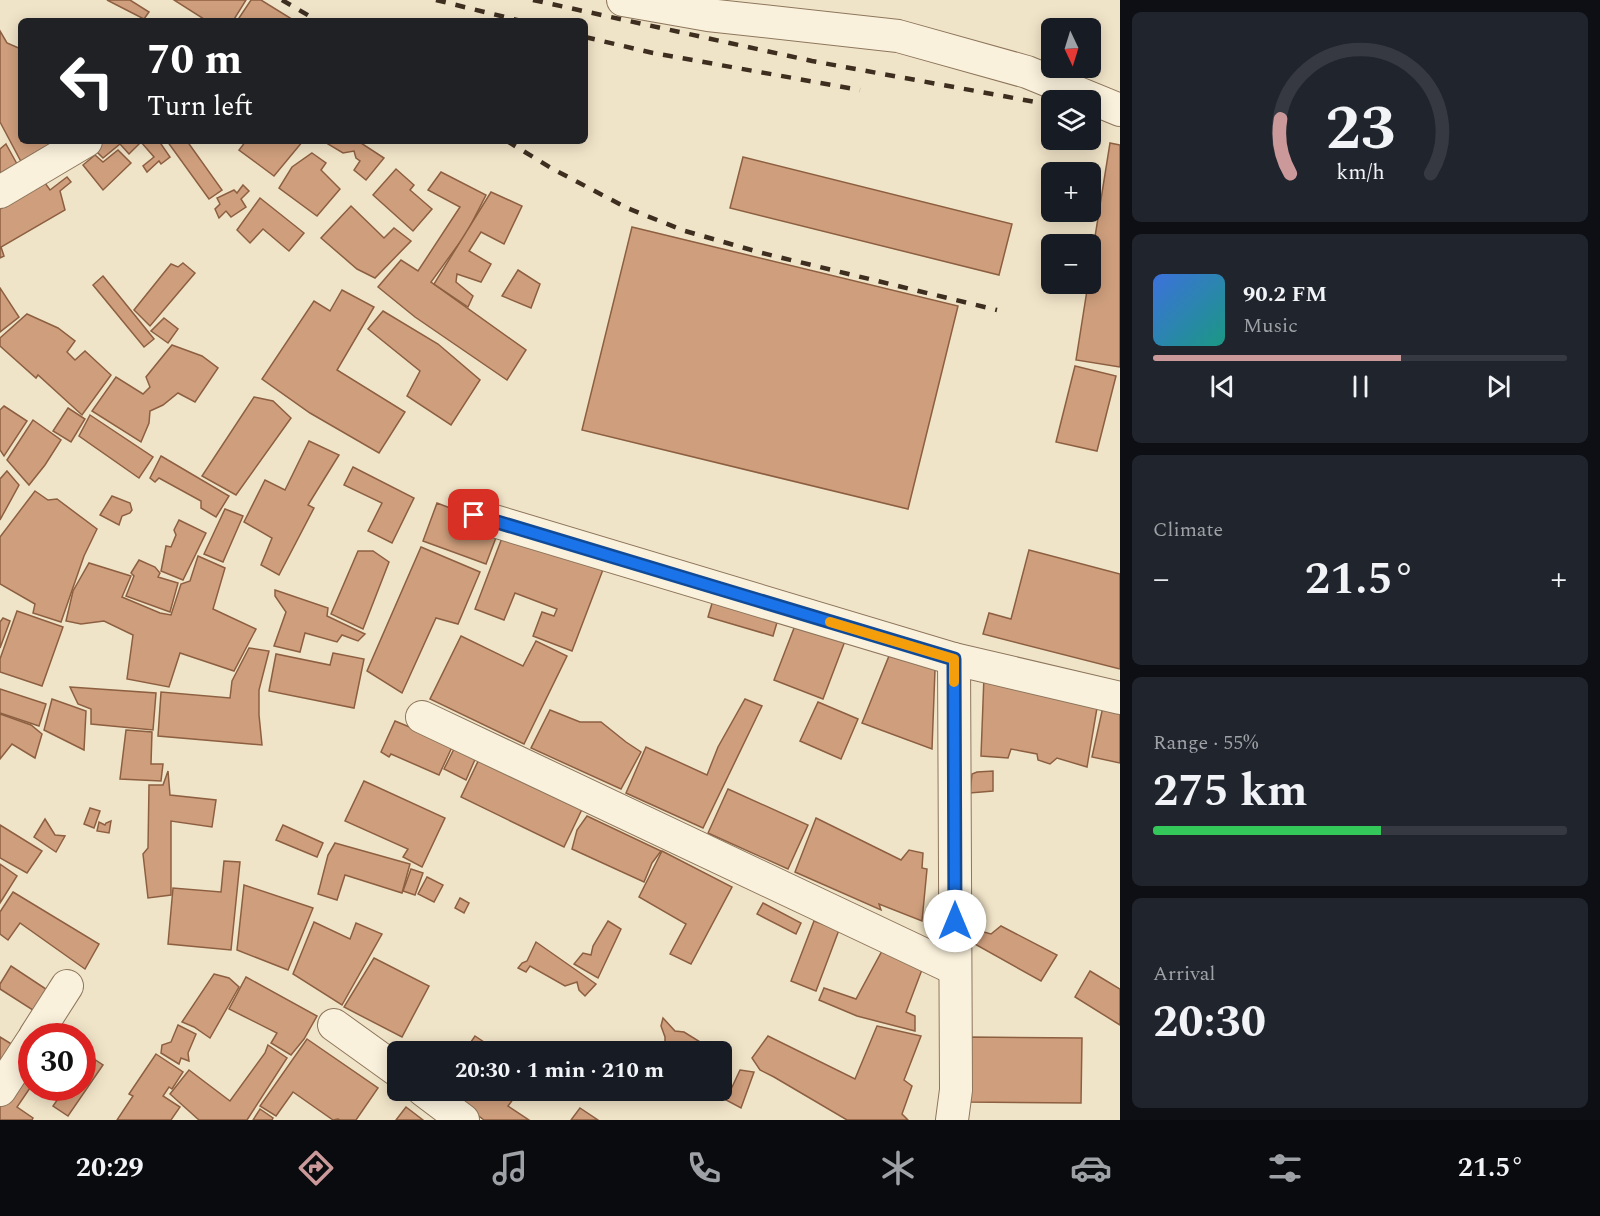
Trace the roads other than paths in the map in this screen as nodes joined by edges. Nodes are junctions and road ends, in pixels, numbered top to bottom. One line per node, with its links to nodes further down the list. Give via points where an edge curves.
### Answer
1 (623, 0): 2 (street, via 708,15 898,36 1027,72)
2 (1120, 110)
3 (81, 144): 4 (street)
4 (0, 192)
5 (474, 515): 6 (street)
6 (954, 659): 7 (street); 9 (street)
7 (1120, 698)
8 (422, 717): 9 (street)
9 (955, 969): 18 (street, via 956,1090)
10 (67, 986): 11 (street)
11 (43, 1023)
12 (334, 1025): 14 (street)
13 (18, 1062): 15 (street)
14 (387, 1063)
15 (0, 1090)
16 (438, 1101): 17 (street)
17 (463, 1120)
18 (952, 1120)

